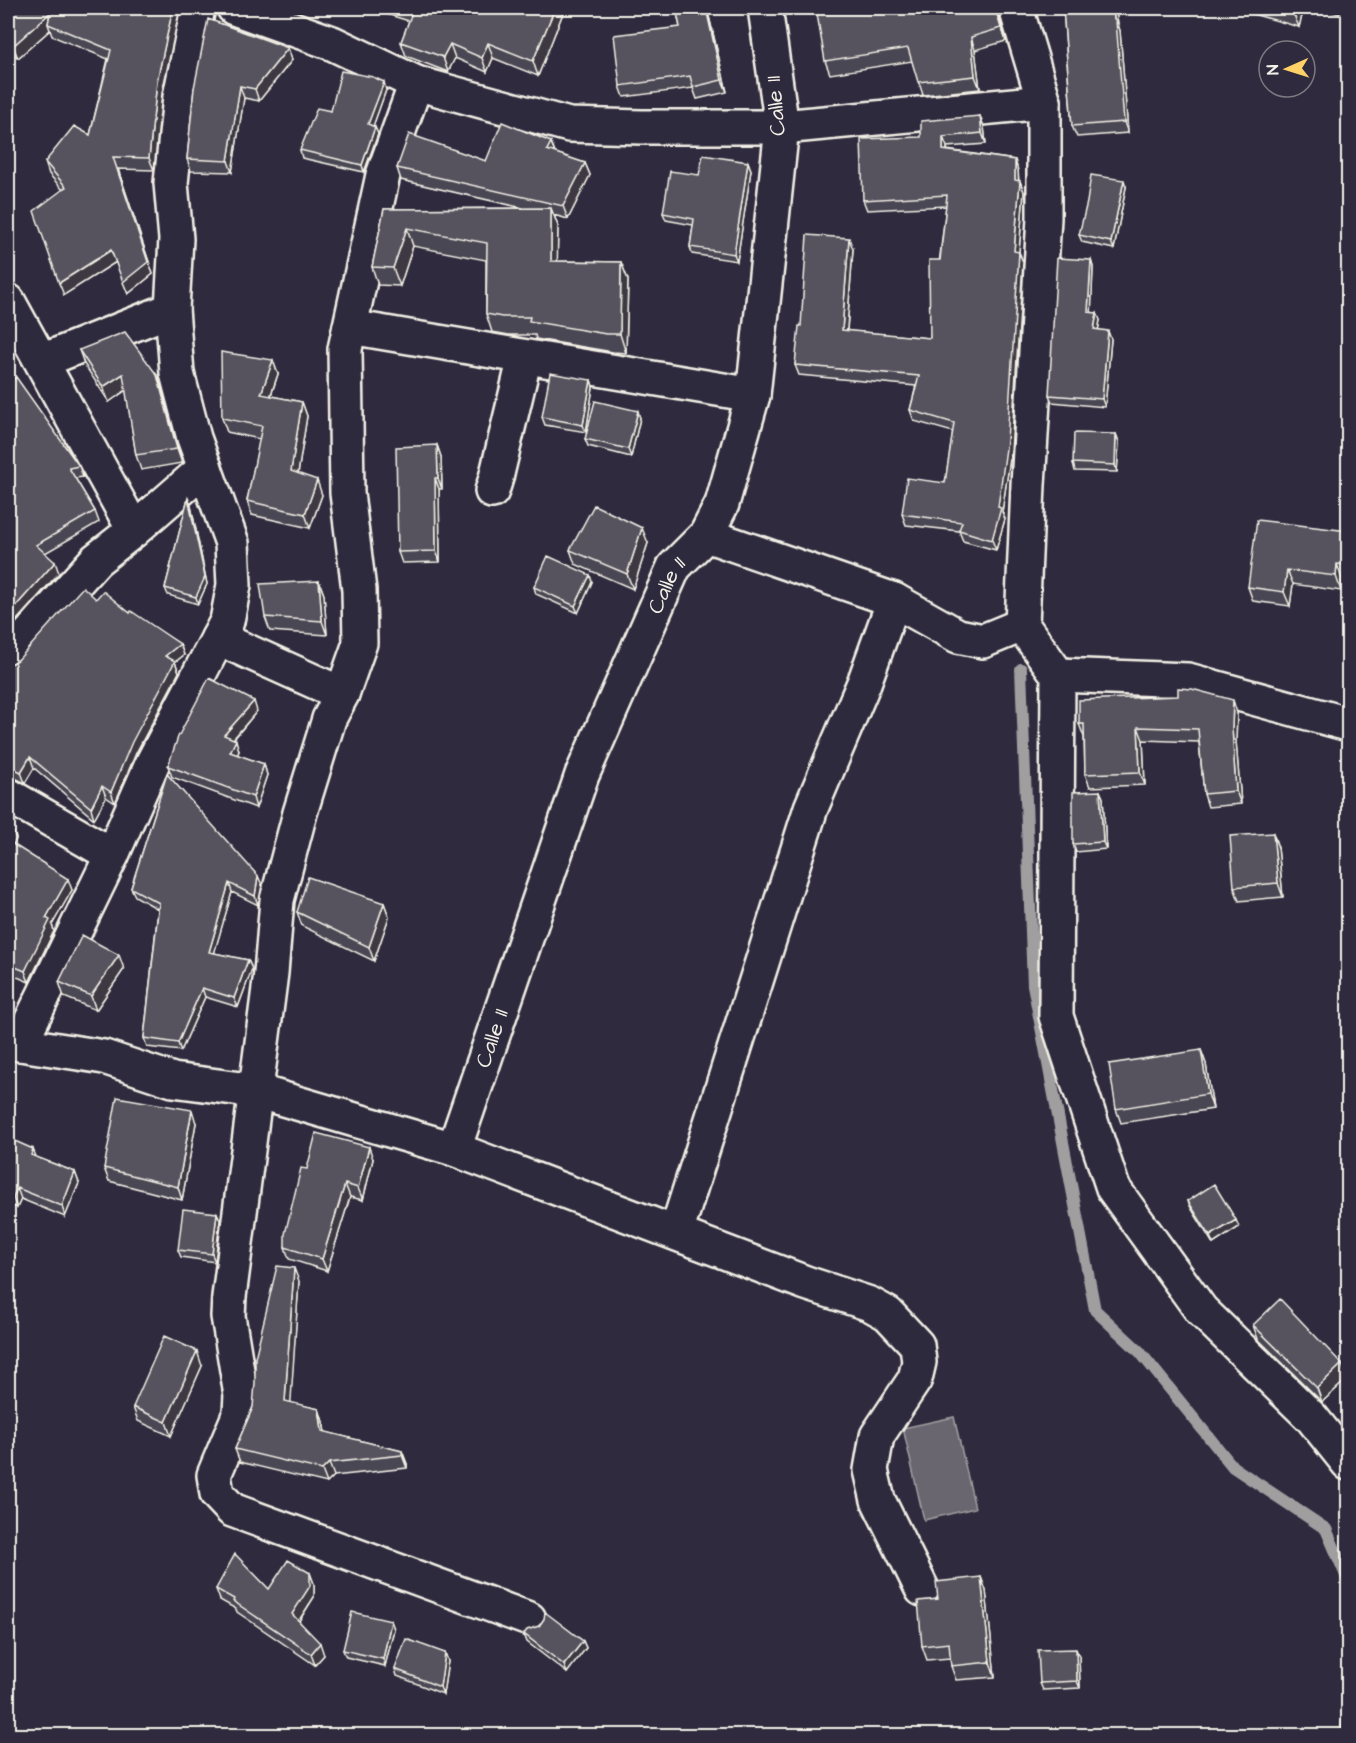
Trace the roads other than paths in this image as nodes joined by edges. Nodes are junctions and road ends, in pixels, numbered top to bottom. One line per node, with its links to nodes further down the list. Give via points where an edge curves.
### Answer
1 (198, 8): 9 (street, via 180,97 171,183 176,239)
2 (234, 8): 5 (street, via 332,43)
3 (765, 8): 7 (street, Calle 11)
4 (1016, 8): 6 (street)
5 (416, 83): 7 (street, via 569,125); 10 (street, via 383,175)
6 (1044, 102): 7 (street); 19 (street, via 1044,218)
7 (782, 127): 13 (street, Calle 11)
8 (8, 301): 12 (street)
9 (172, 309): 12 (street); 14 (street, via 177,374)
10 (350, 327): 11 (street); 23 (street, via 345,349 346,494 359,590 360,644)
11 (525, 357): 13 (street); 15 (street)
12 (42, 361): 16 (street)
13 (753, 395): 17 (street, Calle 11, via 722,504)
14 (205, 468): 16 (street); 20 (street, via 232,543 234,585 227,621)
15 (492, 491)
16 (134, 530): 21 (street, via 96,560)
17 (706, 535): 18 (street); 29 (street, Calle 11, via 674,567 582,775)
18 (894, 600): 19 (street, via 958,636 983,641); 30 (street, via 864,684 811,808)
19 (1022, 625): 22 (street)
20 (218, 638): 23 (street); 26 (street, via 153,762)
21 (10, 647)
22 (1058, 675): 24 (street, via 1188,680); 31 (street, via 1056,1016 1113,1188 1201,1310 1312,1418)
23 (342, 694): 28 (street, via 329,719 277,900)
24 (1348, 724)
25 (8, 795): 26 (street)
26 (112, 855): 27 (street)
27 (14, 1042): 28 (street, via 104,1057 173,1080)
28 (256, 1090): 29 (street); 33 (street, via 228,1316 241,1395 240,1413 214,1475 217,1494 232,1509)
29 (453, 1149): 30 (street)
30 (676, 1233): 32 (street, via 870,1304 888,1314 917,1346 915,1379 877,1436 871,1470 878,1500)
31 (1348, 1462)
32 (922, 1589)
33 (529, 1619)

